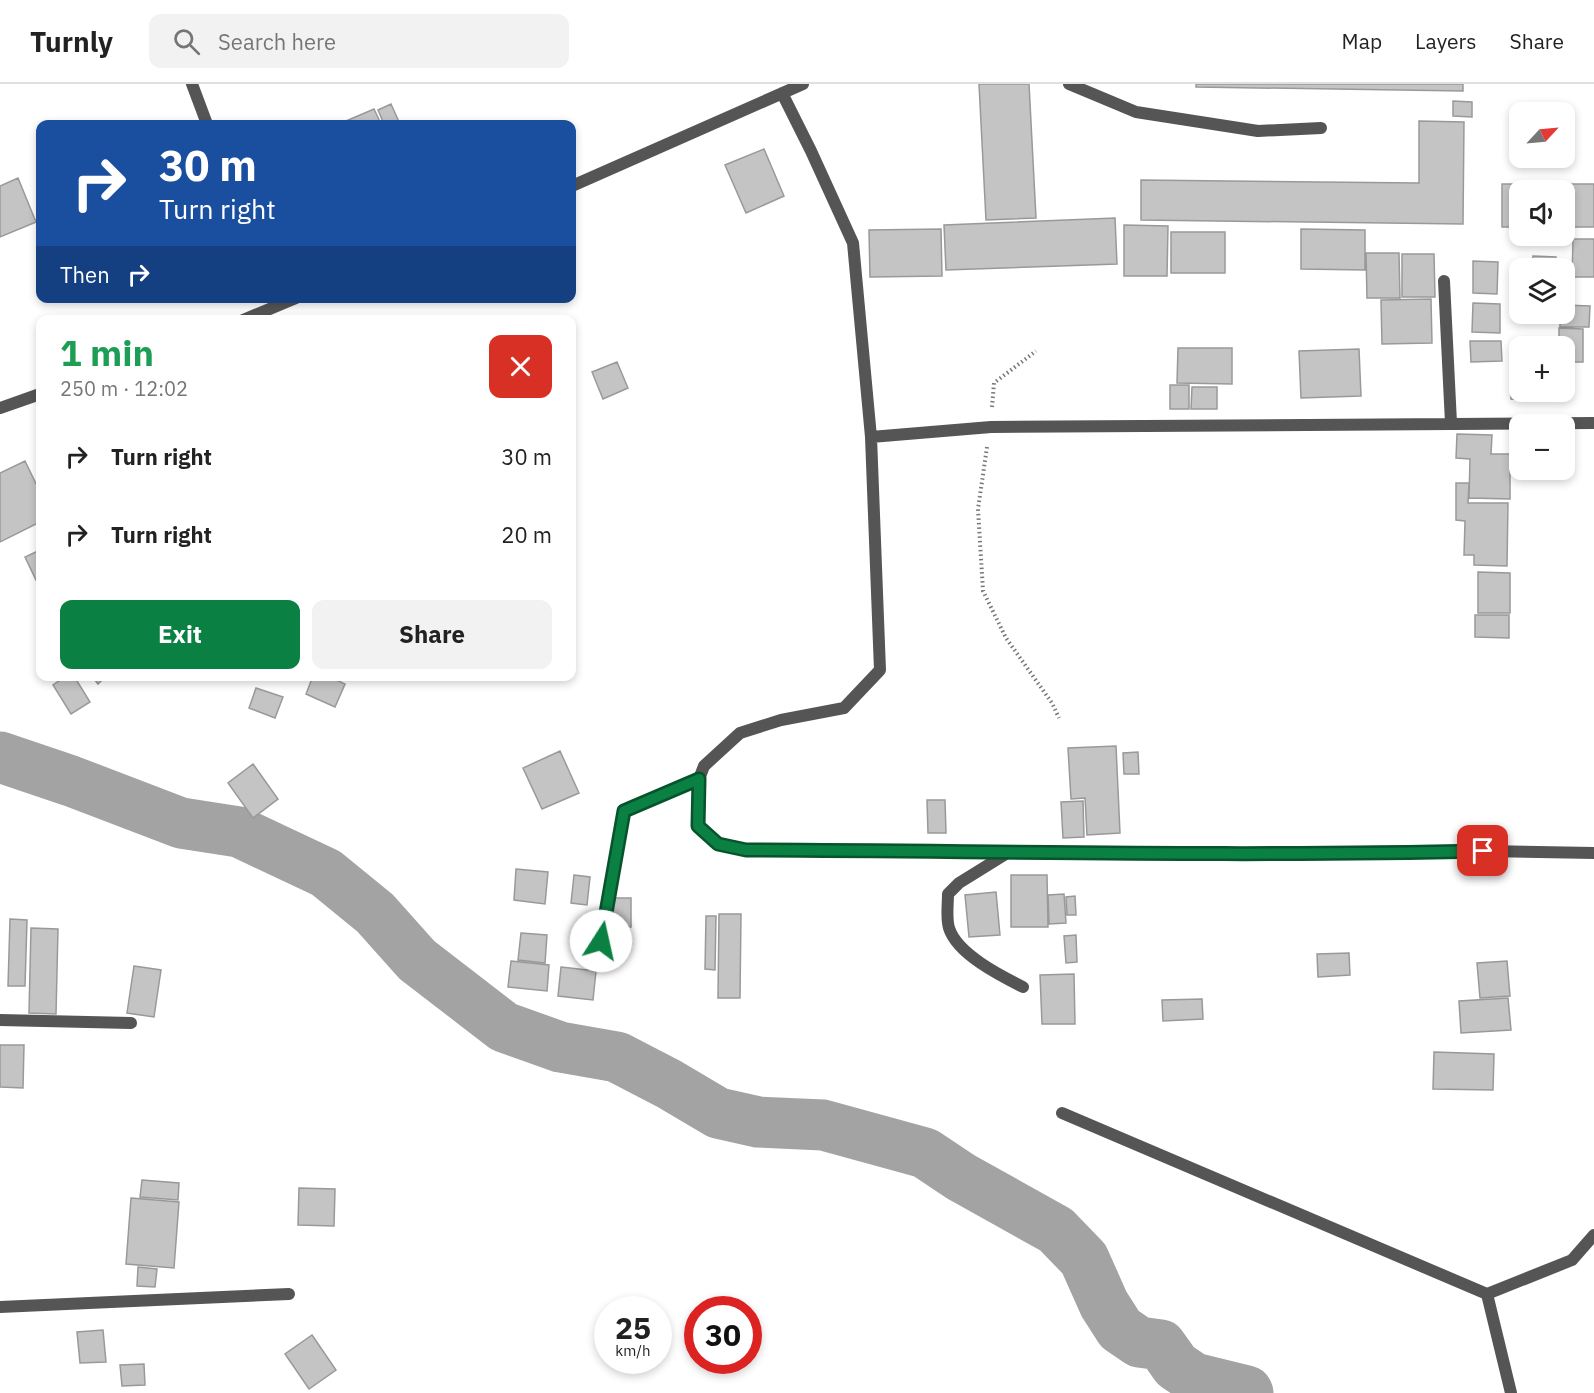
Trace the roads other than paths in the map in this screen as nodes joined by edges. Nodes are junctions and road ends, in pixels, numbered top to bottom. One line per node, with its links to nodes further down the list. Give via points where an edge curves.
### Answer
1 (192, 84): 5 (street)
2 (803, 84): 4 (street)
3 (1069, 84): 6 (street, via 1136,112 1258,130)
4 (782, 93): 7 (street); 15 (street, via 853,243)
5 (206, 120)
6 (1321, 128)
7 (576, 184)
8 (1444, 281): 13 (street)
9 (273, 303): 10 (street)
10 (252, 315)
11 (36, 395): 12 (street)
12 (0, 408)
13 (1451, 423): 14 (street); 15 (street, via 991,427)
14 (1594, 423)
15 (871, 437): 16 (street, via 880,670 843,708 740,733 704,766)
16 (699, 779): 17 (street, via 698,826 718,844 746,850); 19 (street, via 624,811)
17 (1010, 851): 18 (street); 20 (street, via 948,894 949,929 973,957)
18 (1594, 853)
19 (601, 941)
20 (1023, 987)
21 (0, 1020): 22 (street)
22 (131, 1023)
23 (1062, 1113): 26 (street)
24 (1594, 1235): 26 (street, via 1572,1260)
25 (290, 1294): 27 (street)
26 (1487, 1294): 28 (street)
27 (0, 1308)
28 (1511, 1393)

